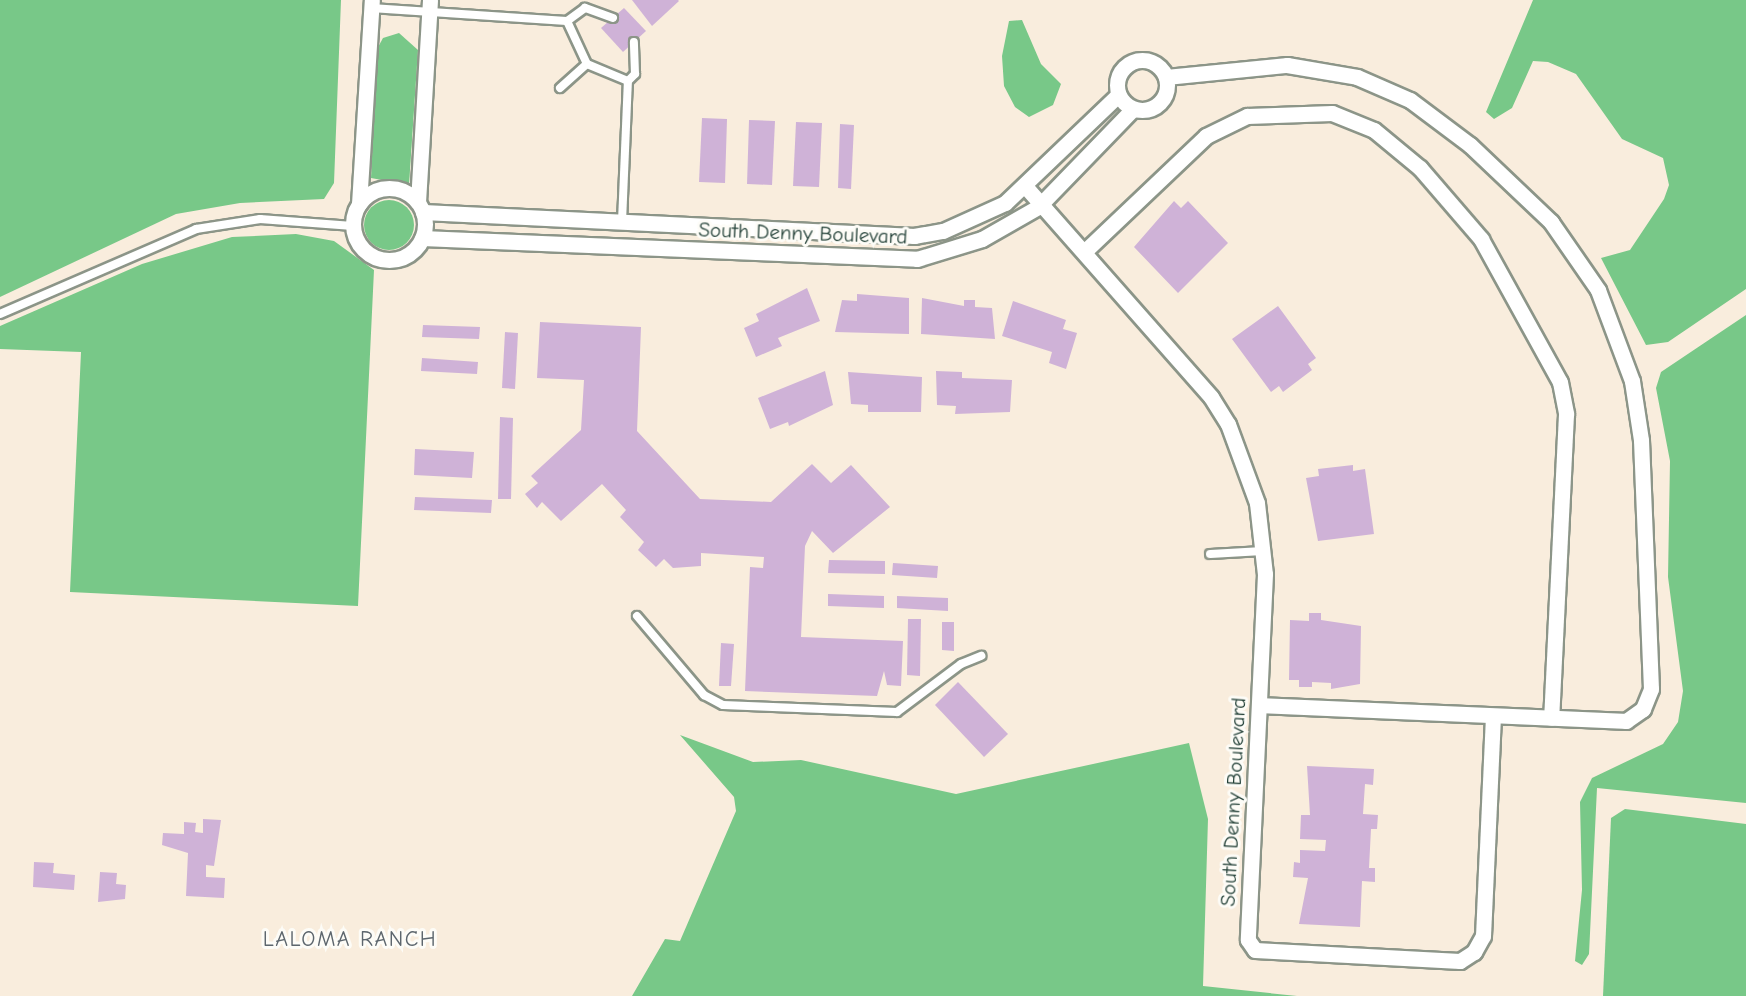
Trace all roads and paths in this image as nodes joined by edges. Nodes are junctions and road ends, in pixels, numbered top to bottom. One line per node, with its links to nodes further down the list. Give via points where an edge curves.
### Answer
1 (372, 4): 2 (lane); 13 (street)
2 (429, 6): 4 (lane); 15 (street)
3 (613, 18): 4 (lane, via 585,8)
4 (567, 21): 6 (lane)
5 (634, 42): 8 (lane, via 635,74)
6 (587, 64): 8 (lane); 9 (lane)
7 (1166, 77): 10 (street, South Denny Boulevard, via 1156,64 1133,61 1117,79); 11 (street, South Denny Boulevard, via 1160,103); 30 (street, via 1287,65 1357,77 1410,100 1470,145 1551,222 1598,290 1632,381 1641,440 1651,689 1642,709 1626,721)
8 (628, 81): 17 (lane)
9 (560, 88)
10 (1118, 95): 11 (street); 12 (street, South Denny Boulevard)
11 (1133, 109): 14 (street, South Denny Boulevard)
12 (1025, 186): 14 (street, South Denny Boulevard); 17 (street, South Denny Boulevard, via 979,217 914,236)
13 (359, 204): 15 (street, South Denny Boulevard, via 388,188); 18 (street)
14 (1041, 204): 21 (street, South Denny Boulevard, via 982,239 917,259); 22 (street, South Denny Boulevard)
15 (421, 207): 16 (street, South Denny Boulevard); 19 (street)
16 (500, 216): 17 (street, South Denny Boulevard); 20 (street)
17 (622, 222): 21 (street)
18 (353, 226): 19 (street, via 363,248 383,259 406,255); 23 (lane, via 260,219 196,229)
19 (422, 238): 20 (street, South Denny Boulevard)
20 (500, 242): 21 (street, South Denny Boulevard)
21 (621, 247)
22 (1085, 251): 24 (street, South Denny Boulevard, via 1186,366 1228,424 1257,503); 30 (street, via 1206,135 1247,116 1285,111 1332,113 1374,130 1420,168 1481,239 1560,382 1566,414)
23 (0, 314)
24 (1263, 551): 25 (lane); 28 (street, South Denny Boulevard)
25 (1210, 554)
26 (637, 616): 27 (lane, via 704,695 723,705 897,712 961,664)
27 (981, 656)
28 (1258, 705): 29 (street); 29 (street, South Denny Boulevard, via 1248,940 1255,950 1460,961 1474,952 1482,936)
29 (1493, 717): 30 (street)
30 (1551, 718)

